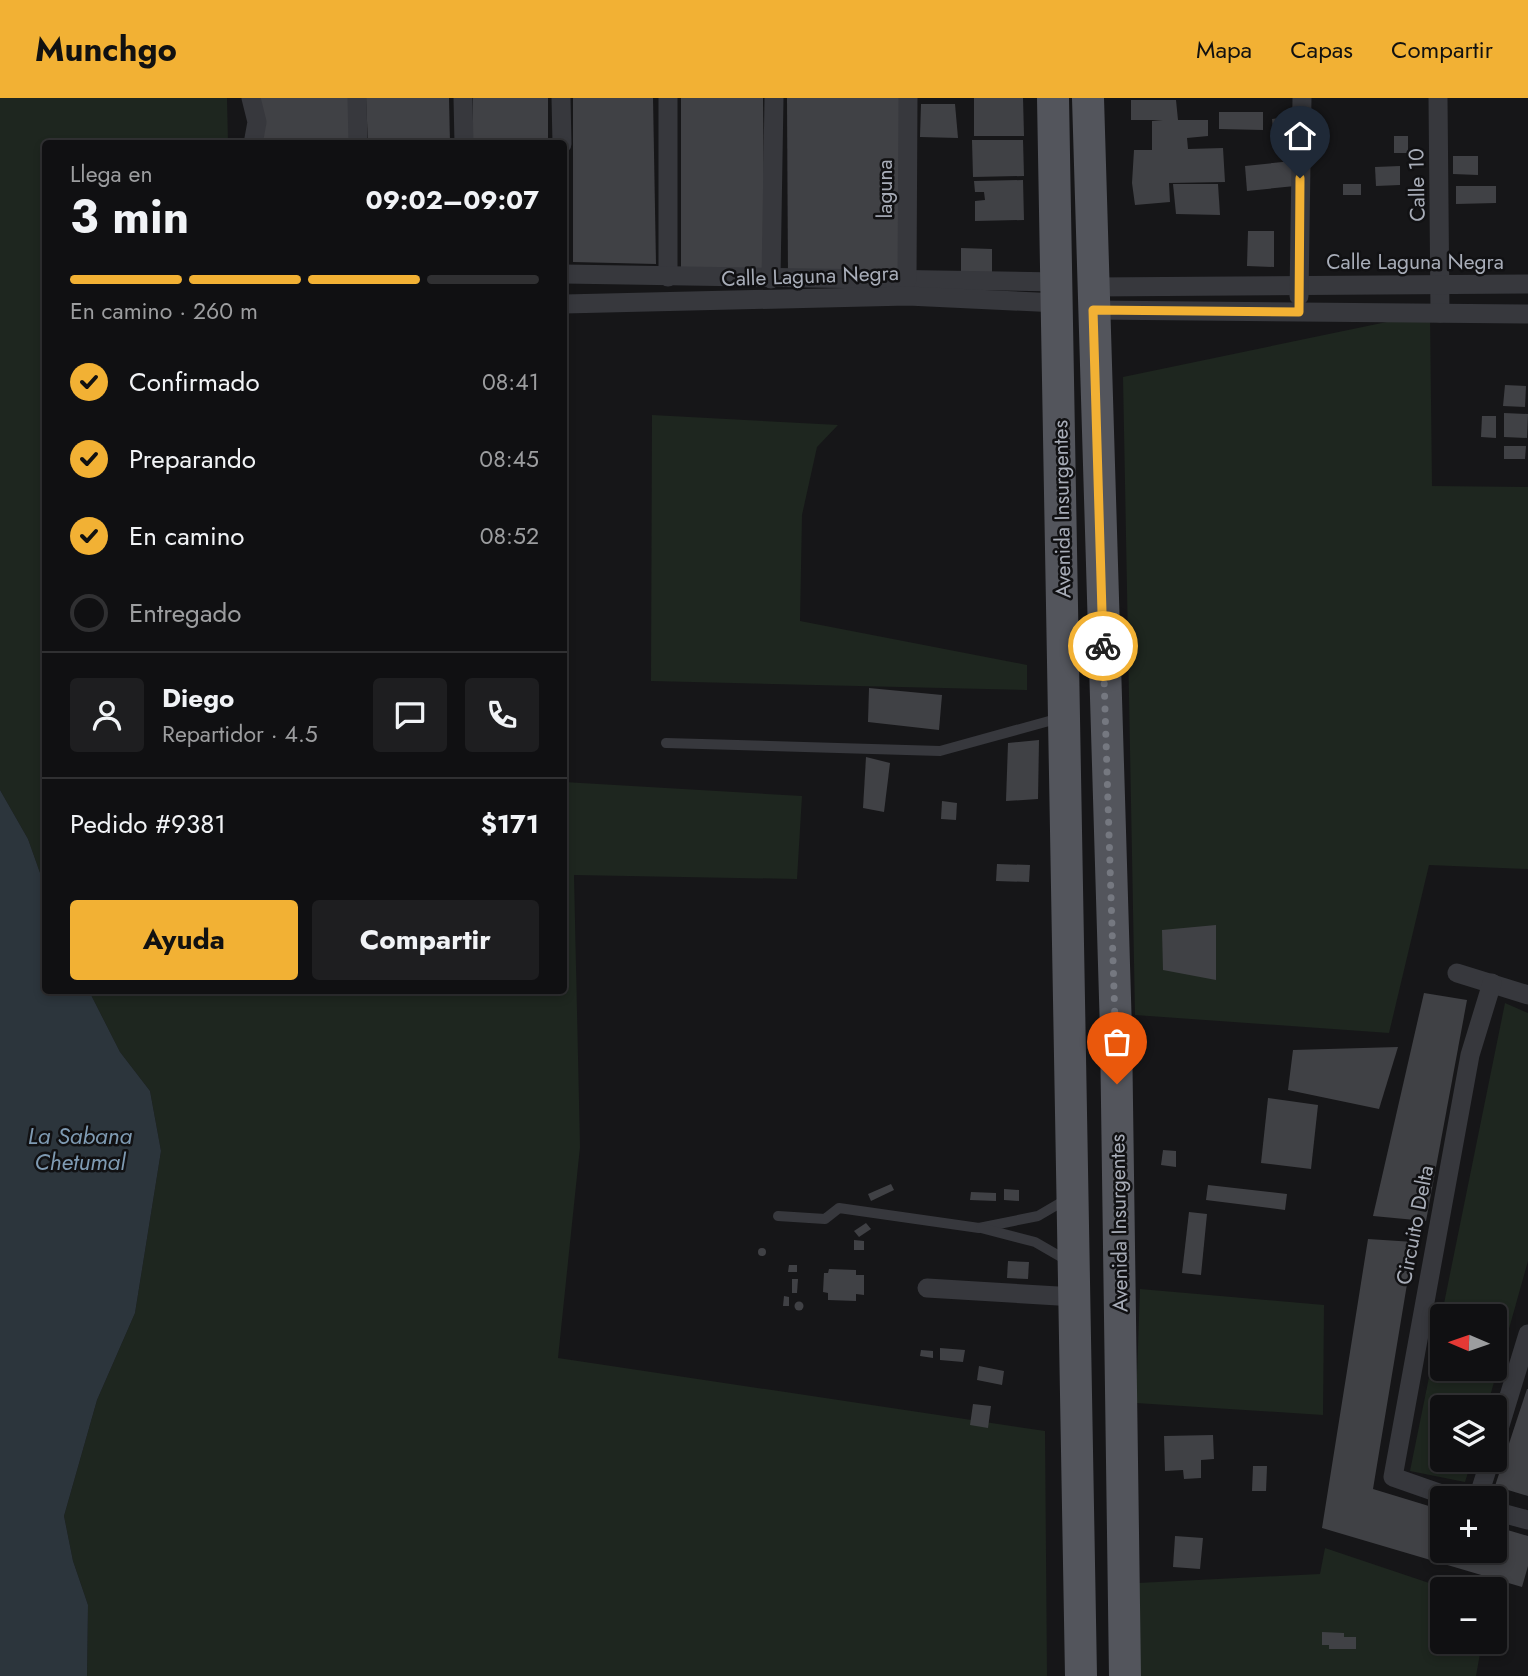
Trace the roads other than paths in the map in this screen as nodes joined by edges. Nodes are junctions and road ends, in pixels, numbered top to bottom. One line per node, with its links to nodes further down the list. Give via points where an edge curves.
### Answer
1 (251, 98): 12 (street, via 257,122)
2 (357, 98): 13 (street)
3 (463, 98): 14 (street)
4 (561, 98): 15 (street)
5 (668, 98): 17 (street)
6 (774, 98): 18 (street)
7 (908, 98): 19 (street, laguna)
8 (1053, 98): 23 (main road, Avenida Insurgentes)
9 (1088, 98): 24 (main road, Avenida Insurgentes)
10 (1302, 98): 22 (street)
11 (1438, 98): 20 (street, Calle 10)
12 (254, 140)
13 (358, 140)
14 (464, 140)
15 (562, 140)
16 (567, 274): 17 (street, Calle Laguna Negra)
17 (668, 278): 18 (street, Calle Laguna Negra)
18 (771, 279): 19 (street, Calle Laguna Negra)
19 (907, 280): 23 (street, Calle Laguna Negra)
20 (1441, 285): 21 (street, Calle Laguna Negra); 22 (street, Calle Laguna Negra); 27 (street, Calle 10)
21 (1528, 285)
22 (1299, 286): 24 (street, Calle Laguna Negra); 26 (street)
23 (1058, 292): 25 (street, Calle Laguna Negra); 29 (main road, Avenida Insurgentes)
24 (1093, 299): 26 (street); 30 (main road, Avenida Insurgentes)
25 (567, 304)
26 (1299, 312): 27 (street)
27 (1440, 313): 28 (street)
28 (1528, 314)
29 (1061, 480): 30 (main road); 32 (main road, Avenida Insurgentes)
30 (1098, 480): 31 (main road, Avenida Insurgentes)
31 (1106, 716): 32 (main road); 46 (main road, Avenida Insurgentes)
32 (1066, 717): 33 (lane, via 940,751); 37 (main road, Avenida Insurgentes)
33 (666, 743)
34 (1457, 973): 35 (street)
35 (1492, 983): 36 (street); 47 (street, Circuito Delta, via 1470,1055 1393,1477)
36 (1528, 995)
37 (1073, 1195): 39 (lane, via 1038,1216); 40 (main road, Avenida Insurgentes)
38 (778, 1216): 39 (lane, via 825,1219 839,1208)
39 (979, 1227): 40 (lane, via 1035,1242)
40 (1074, 1265): 42 (main road, Avenida Insurgentes)
41 (927, 1288): 42 (street)
42 (1075, 1297): 45 (main road, Avenida Insurgentes)
43 (1528, 1334): 44 (street)
44 (1507, 1403)
45 (1077, 1404): 46 (main road); 50 (main road, Avenida Insurgentes)
46 (1122, 1404): 51 (main road, Avenida Insurgentes)
47 (1430, 1490)
48 (1507, 1514): 49 (street)
49 (1528, 1520)
50 (1081, 1676)
51 (1125, 1676)

